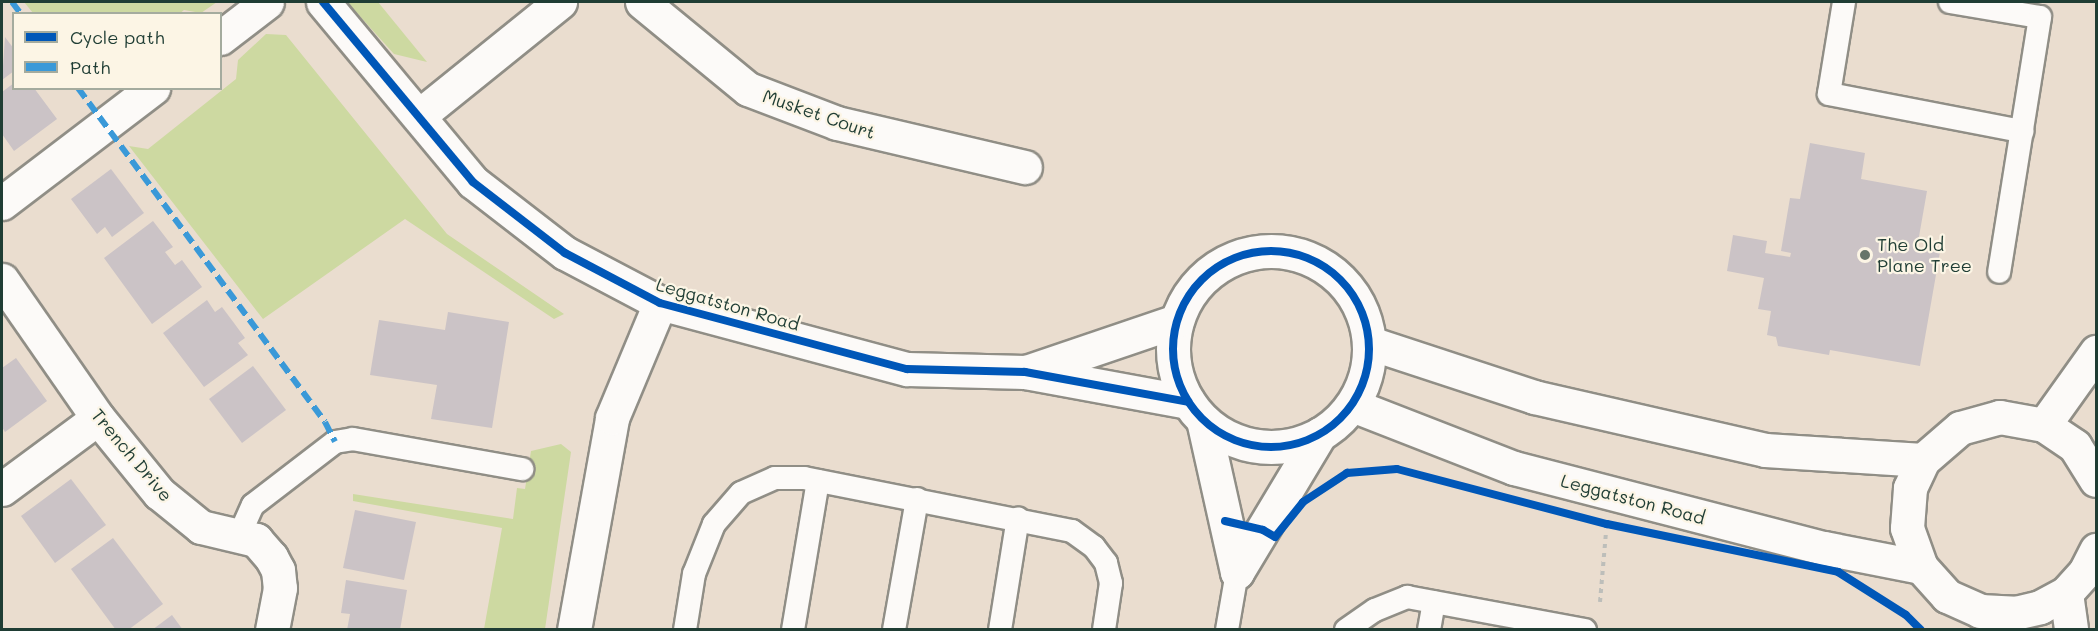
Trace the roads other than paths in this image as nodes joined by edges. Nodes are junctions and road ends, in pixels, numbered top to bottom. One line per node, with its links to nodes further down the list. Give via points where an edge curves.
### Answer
1 (267, 2): 7 (street)
2 (322, 2): 9 (street, Leggatston Road)
3 (560, 2): 9 (street)
4 (642, 2): 11 (street, Musket Court, via 748,89 837,123)
5 (1844, 2): 10 (lane, via 1829,94)
6 (1950, 2): 10 (lane, via 2040,17)
7 (222, 36)
8 (150, 90): 12 (street)
9 (420, 115): 15 (street, Leggatston Road, via 472,182 565,253)
10 (2022, 131): 13 (lane)
11 (1025, 167)
12 (2, 203)
13 (1999, 272)
14 (2, 280): 22 (street, Trench Drive)
15 (660, 303): 19 (street, Leggatston Road, via 907,369); 41 (street, via 612,418)
16 (1177, 321): 17 (street, via 1189,295 1202,280 1233,259 1262,251 1291,253 1319,263 1343,281 1362,309); 19 (street); 21 (street, via 1173,349 1177,377)
17 (1370, 342): 20 (street, via 1366,375); 25 (street, via 1534,397 1765,450)
18 (2097, 352): 23 (street)
19 (1024, 372): 21 (street)
20 (1352, 405): 24 (street); 34 (street, Leggatston Road, via 1514,468 1824,548)
21 (1196, 411): 24 (street, via 1229,438 1259,447 1291,446); 35 (street)
22 (98, 418): 29 (street); 32 (street, Trench Drive, via 159,493 201,527)
23 (2044, 425): 25 (street, via 2000,417 1960,428); 27 (street, via 2076,446)
24 (1320, 434): 35 (street)
25 (1923, 460): 34 (street, via 1910,488 1907,528)
26 (522, 469): 32 (lane, via 353,439 335,442 253,506)
27 (2097, 480)
28 (818, 481): 30 (lane); 42 (lane, via 775,478 741,493 714,524 694,574); 43 (lane)
29 (2, 489)
30 (917, 499): 31 (lane); 44 (lane)
31 (1018, 518): 45 (lane); 46 (lane, via 1072,531 1094,547 1106,563 1111,584)
32 (239, 536): 40 (street, Trench Drive, via 256,540 278,570 280,588)
33 (2097, 550): 36 (street, via 2085,572)
34 (1921, 567): 38 (street, via 1947,596)
35 (1237, 572): 47 (lane)
36 (2066, 592): 38 (street, via 2040,607); 51 (street)
37 (1434, 602): 39 (lane); 48 (lane, via 1407,597 1375,610); 49 (lane)
38 (1983, 620)
39 (1534, 625): 50 (lane)
40 (272, 630)
41 (574, 630)
42 (685, 630)
43 (793, 630)
44 (894, 630)
45 (1000, 630)
46 (1104, 630)
47 (1227, 630)
48 (1346, 630)
49 (1429, 630)
50 (1585, 630)
51 (2071, 630)

